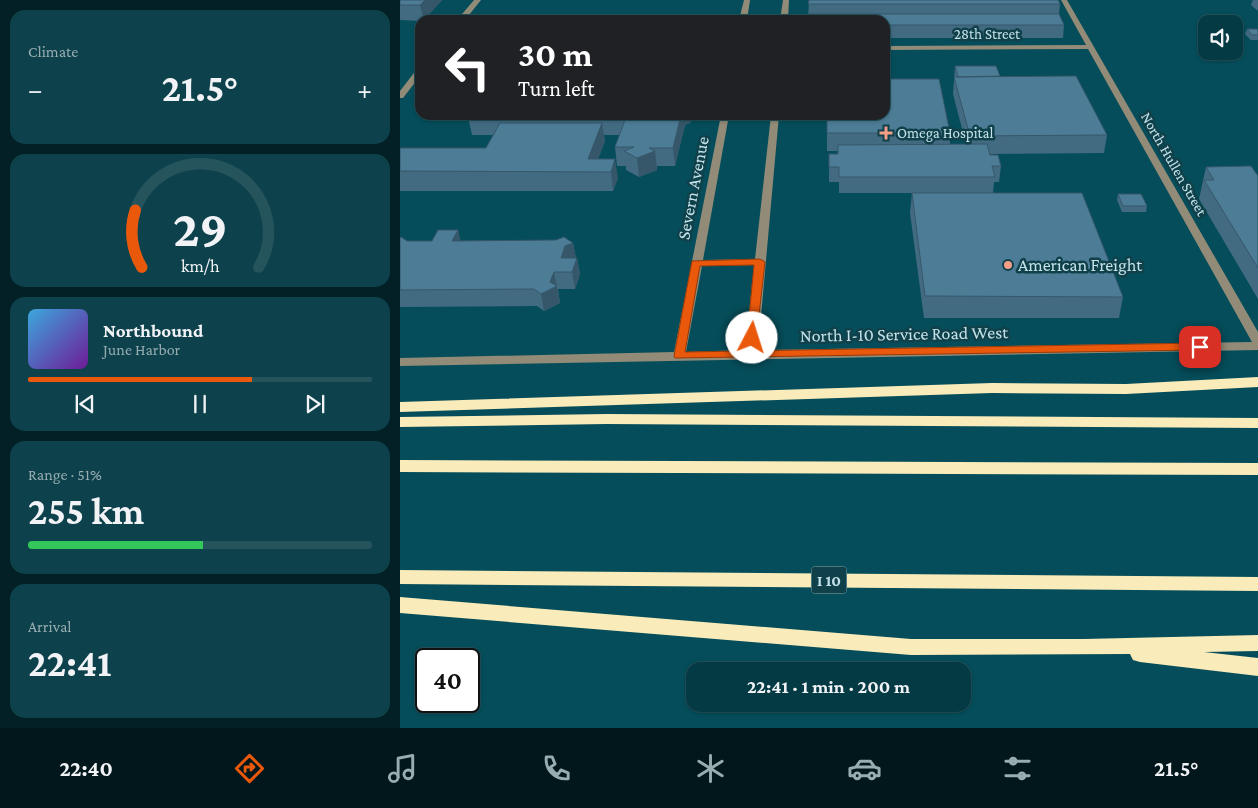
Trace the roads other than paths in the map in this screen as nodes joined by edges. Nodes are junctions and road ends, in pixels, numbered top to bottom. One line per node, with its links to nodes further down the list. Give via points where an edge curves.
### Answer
1 (478, 0): 5 (street)
2 (747, 0): 6 (street)
3 (786, 0): 7 (street)
4 (1064, 0): 8 (street, North Hullen Street)
5 (465, 15)
6 (744, 15)
7 (784, 15)
8 (1089, 47): 9 (street, 28th Street); 16 (street, North Hullen Street)
9 (890, 48)
10 (415, 77): 11 (street)
11 (400, 96)
12 (724, 120): 15 (street, Severn Avenue)
13 (774, 120): 14 (street)
14 (760, 262): 15 (street); 17 (street)
15 (696, 263): 18 (street, Severn Avenue)
16 (1258, 344): 17 (street, North I-10 Service Road West)
17 (751, 354): 18 (street, North I-10 Service Road West)
18 (679, 356): 19 (street, North I-10 Service Road West)
19 (400, 362)
20 (1258, 382): 21 (highway)
21 (400, 407)
22 (400, 422): 23 (highway, via 607,419)
23 (1258, 423)
24 (400, 466): 25 (highway)
25 (1258, 469)
26 (400, 577): 27 (highway, I 10)
27 (1258, 584)
28 (400, 605): 30 (highway, via 911,647)
29 (1258, 643): 30 (highway)
30 (1084, 647): 31 (highway)
31 (1258, 667)

